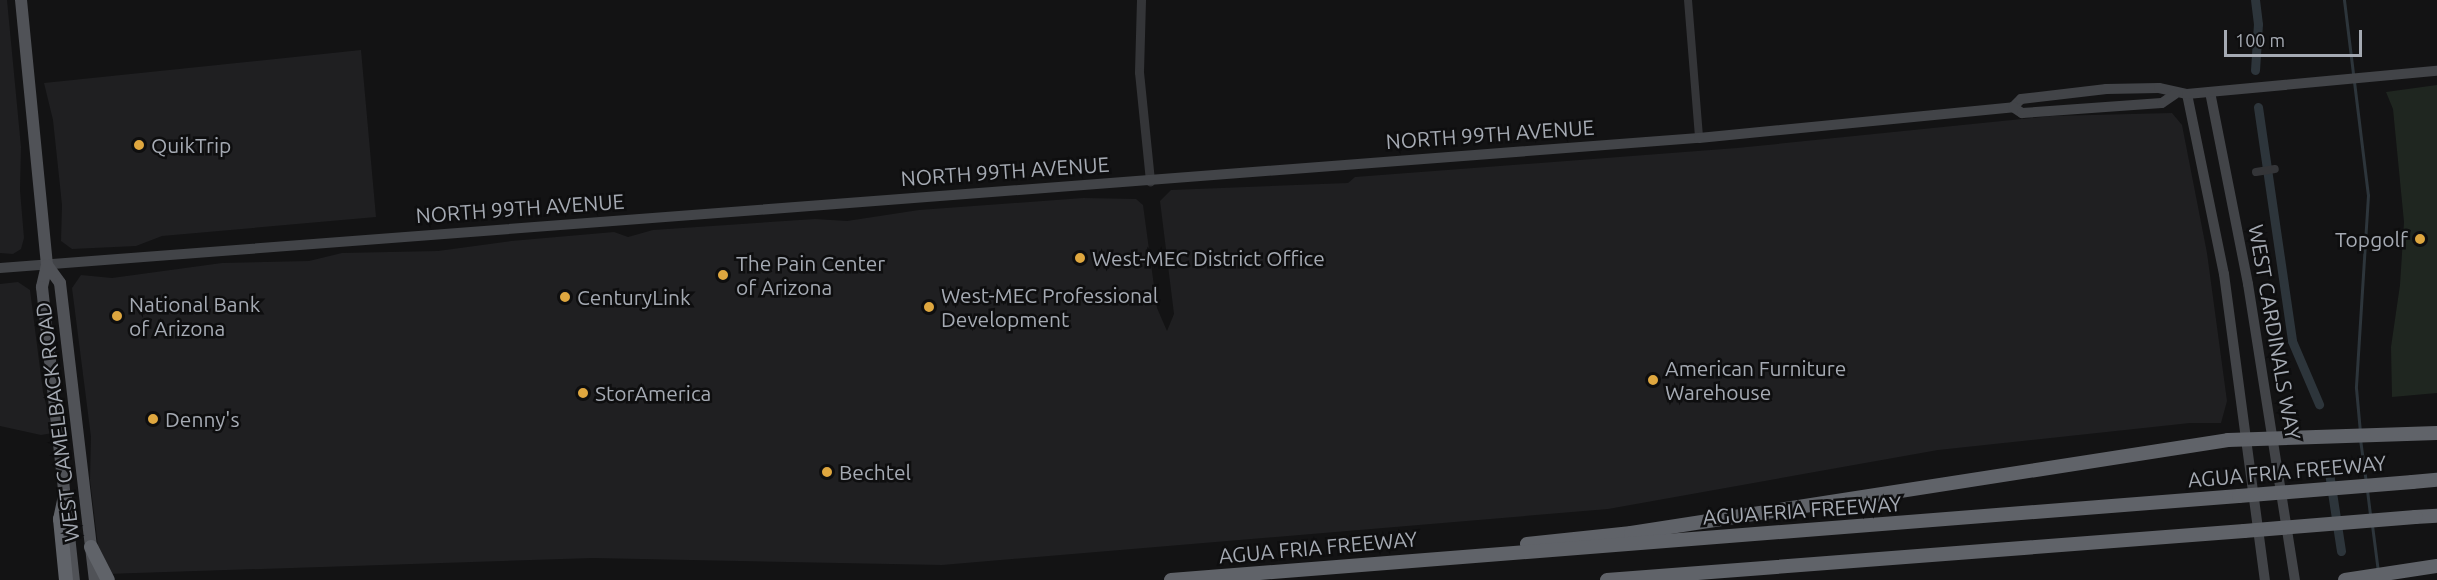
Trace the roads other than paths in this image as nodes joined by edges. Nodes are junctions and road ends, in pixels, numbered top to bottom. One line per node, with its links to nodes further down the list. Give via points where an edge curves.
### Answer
1 (21, 0): 13 (main road, WEST CAMELBACK ROAD)
2 (1141, 0): 12 (street, via 1139,72)
3 (1688, 0): 9 (street)
4 (2437, 71): 5 (main road, NORTH 99TH AVENUE)
5 (2210, 92): 7 (main road, NORTH 99TH AVENUE); 16 (main road, WEST CARDINALS WAY)
6 (2175, 94): 7 (main road, NORTH 99TH AVENUE); 8 (main road, NORTH 99TH AVENUE, via 2159,88 2106,89 2021,99); 8 (main road, NORTH 99TH AVENUE, via 2162,104 2022,113)
7 (2187, 94): 17 (main road, WEST CARDINALS WAY, via 2224,274)
8 (2013, 107): 9 (main road, NORTH 99TH AVENUE)
9 (1699, 138): 12 (main road, NORTH 99TH AVENUE)
10 (2275, 169): 11 (street)
11 (2258, 171)
12 (1150, 181): 13 (main road, NORTH 99TH AVENUE)
13 (47, 265): 14 (main road, NORTH 99TH AVENUE); 19 (main road, WEST CAMELBACK ROAD, via 42,287); 21 (main road, WEST CAMELBACK ROAD, via 60,283)
14 (0, 268)
15 (2437, 433): 16 (highway)
16 (2273, 437): 17 (highway); 32 (main road, WEST CARDINALS WAY)
17 (2246, 438): 22 (highway); 31 (main road, WEST CARDINALS WAY)
18 (2437, 480): 22 (highway, AGUA FRIA FREEWAY, bridge)
19 (64, 496): 25 (highway, via 60,519); 26 (main road, WEST CAMELBACK ROAD)
20 (2437, 516): 30 (highway, bridge)
21 (91, 547): 27 (main road, WEST CAMELBACK ROAD); 28 (highway)
22 (1448, 558): 29 (highway, AGUA FRIA FREEWAY)
23 (2437, 566): 24 (highway)
24 (2354, 578)
25 (66, 580)
26 (74, 580)
27 (95, 580)
28 (108, 580)
29 (1171, 580)
30 (1607, 580)
31 (2265, 580)
32 (2295, 580)

